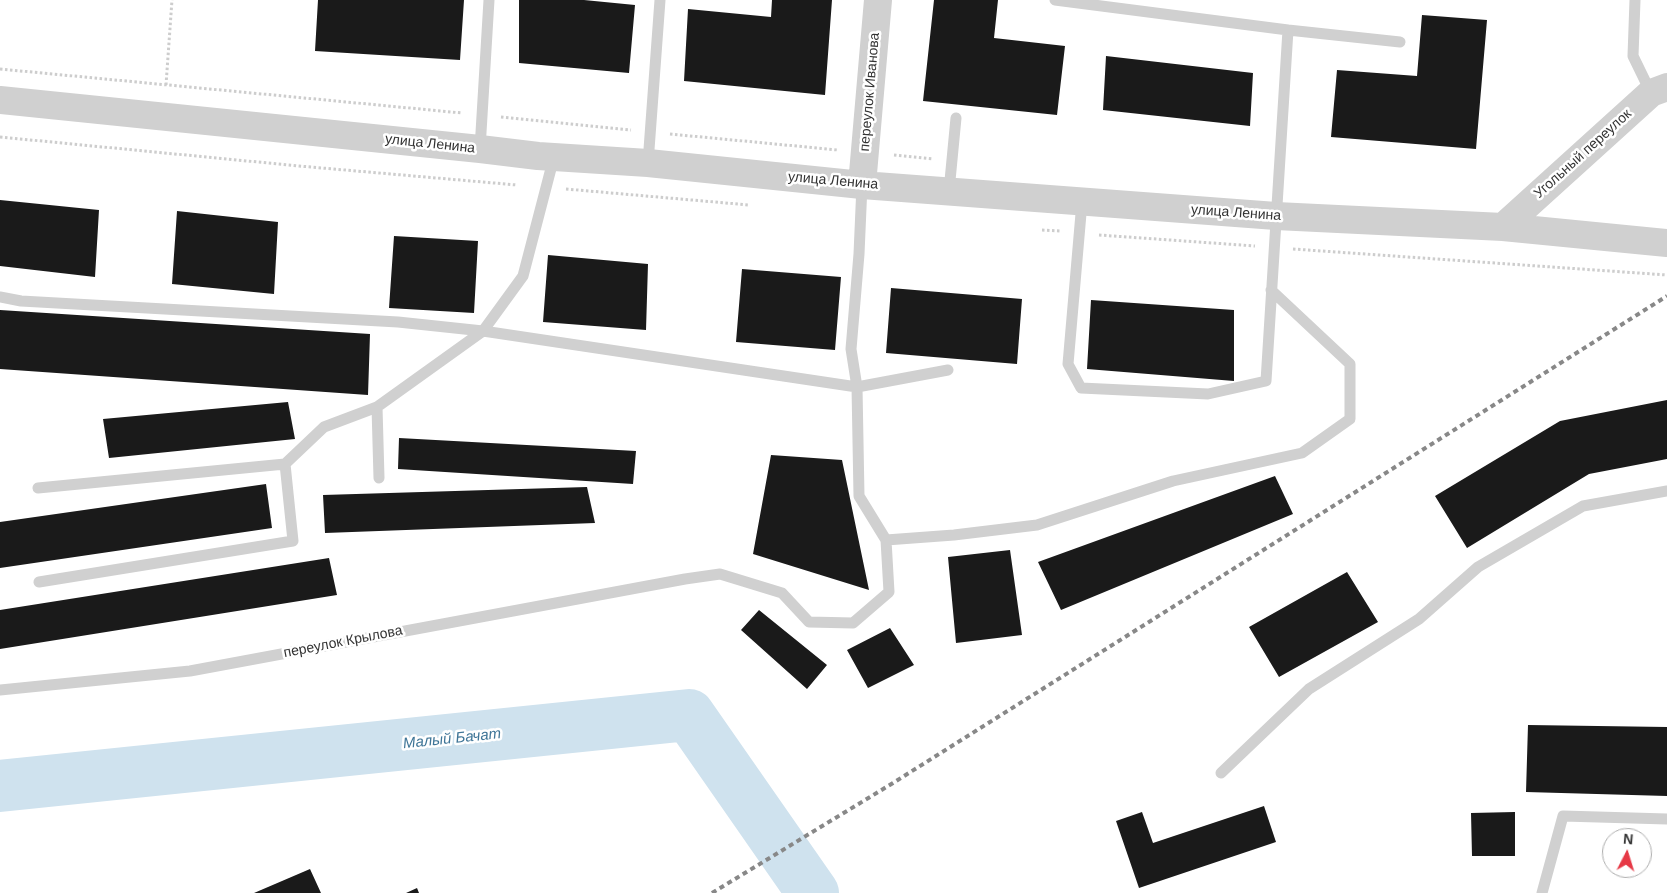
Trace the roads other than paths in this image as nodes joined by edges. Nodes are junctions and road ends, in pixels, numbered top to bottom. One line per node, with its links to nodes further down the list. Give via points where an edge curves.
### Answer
1 (489, 0): 11 (lane)
2 (660, 0): 13 (lane)
3 (878, 0): 14 (street, переулок Иванова)
4 (1055, 0): 6 (lane)
5 (1635, 0): 8 (lane, via 1632,56)
6 (1288, 30): 7 (lane); 17 (lane)
7 (1400, 42)
8 (1659, 90): 18 (street, Угольный переулок)
9 (0, 100): 11 (street, улица Ленина)
10 (956, 118): 15 (lane)
11 (480, 149): 12 (street, улица Ленина)
12 (554, 157): 13 (street, улица Ленина); 22 (lane, via 523,276)
13 (648, 163): 14 (street, улица Ленина)
14 (862, 185): 15 (street, улица Ленина); 24 (lane, via 851,349)
15 (950, 191): 16 (street, улица Ленина)
16 (1082, 202): 17 (street, улица Ленина); 20 (lane, via 1068,364 1081,388 1208,394 1266,381)
17 (1276, 216): 18 (street, улица Ленина); 20 (lane)
18 (1503, 227): 19 (street, улица Ленина)
19 (1667, 243)
20 (1271, 290): 30 (lane, via 1350,364 1350,419 1302,453 1173,481 1037,525)
21 (0, 297): 22 (lane, via 21,301 389,321)
22 (483, 331): 24 (lane); 25 (lane)
23 (948, 370): 24 (lane)
24 (857, 387): 30 (lane, via 860,496)
25 (377, 407): 26 (lane, via 324,427); 27 (lane)
26 (285, 464): 28 (lane); 31 (lane, via 293,541)
27 (379, 478)
28 (38, 488)
29 (1667, 491): 33 (lane, via 1583,506 1478,567 1419,620 1309,689)
30 (886, 540): 32 (lane, переулок Крылова, via 889,592 853,623 809,622 782,593 720,574 190,671)
31 (39, 582)
32 (0, 690)
33 (1221, 773)
34 (1667, 819): 35 (lane, via 1563,816)
35 (1542, 893)

